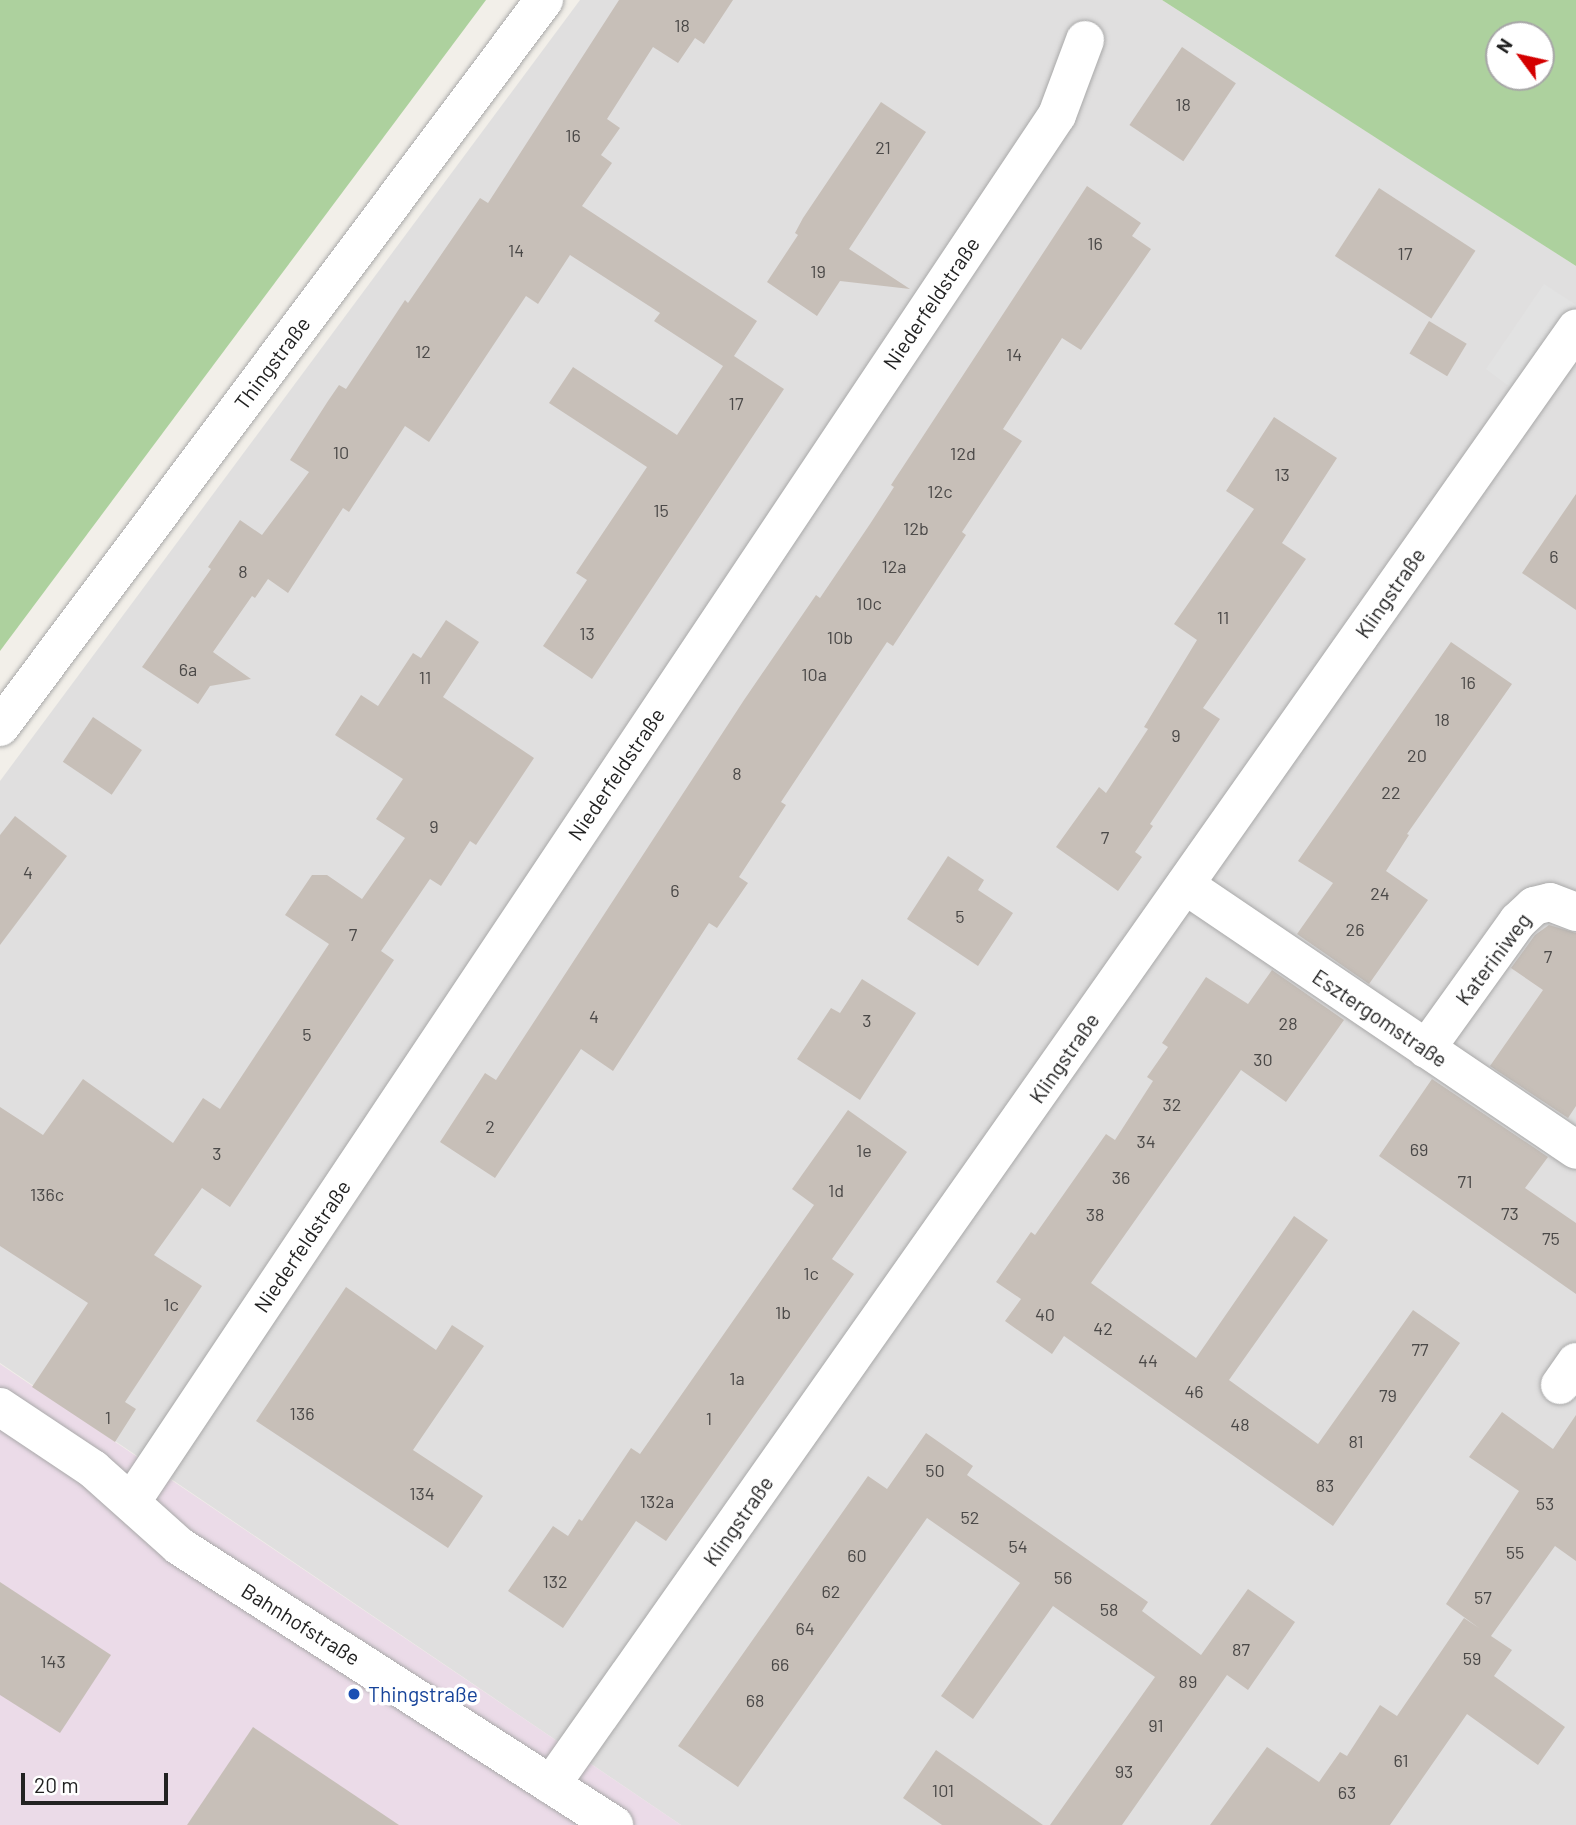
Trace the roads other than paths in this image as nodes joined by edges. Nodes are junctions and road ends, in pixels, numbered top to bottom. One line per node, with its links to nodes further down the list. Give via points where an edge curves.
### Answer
1 (544, 0): 4 (street, Thingstraße)
2 (1085, 40): 10 (street, Niederfeldstraße, via 1057,115)
3 (1576, 329): 5 (street, Klingstraße)
4 (0, 727)
5 (1185, 885): 7 (street, Esztergomstraße); 11 (street, Klingstraße)
6 (1576, 912): 7 (street, Kateriniweg, via 1550,902 1534,906)
7 (1426, 1049): 8 (street, Esztergomstraße)
8 (1576, 1150)
9 (0, 1407): 10 (street, Bahnhofstraße)
10 (132, 1500): 11 (street, Bahnhofstraße, via 179,1546)
11 (551, 1785): 12 (street, Bahnhofstraße)
12 (614, 1825)

